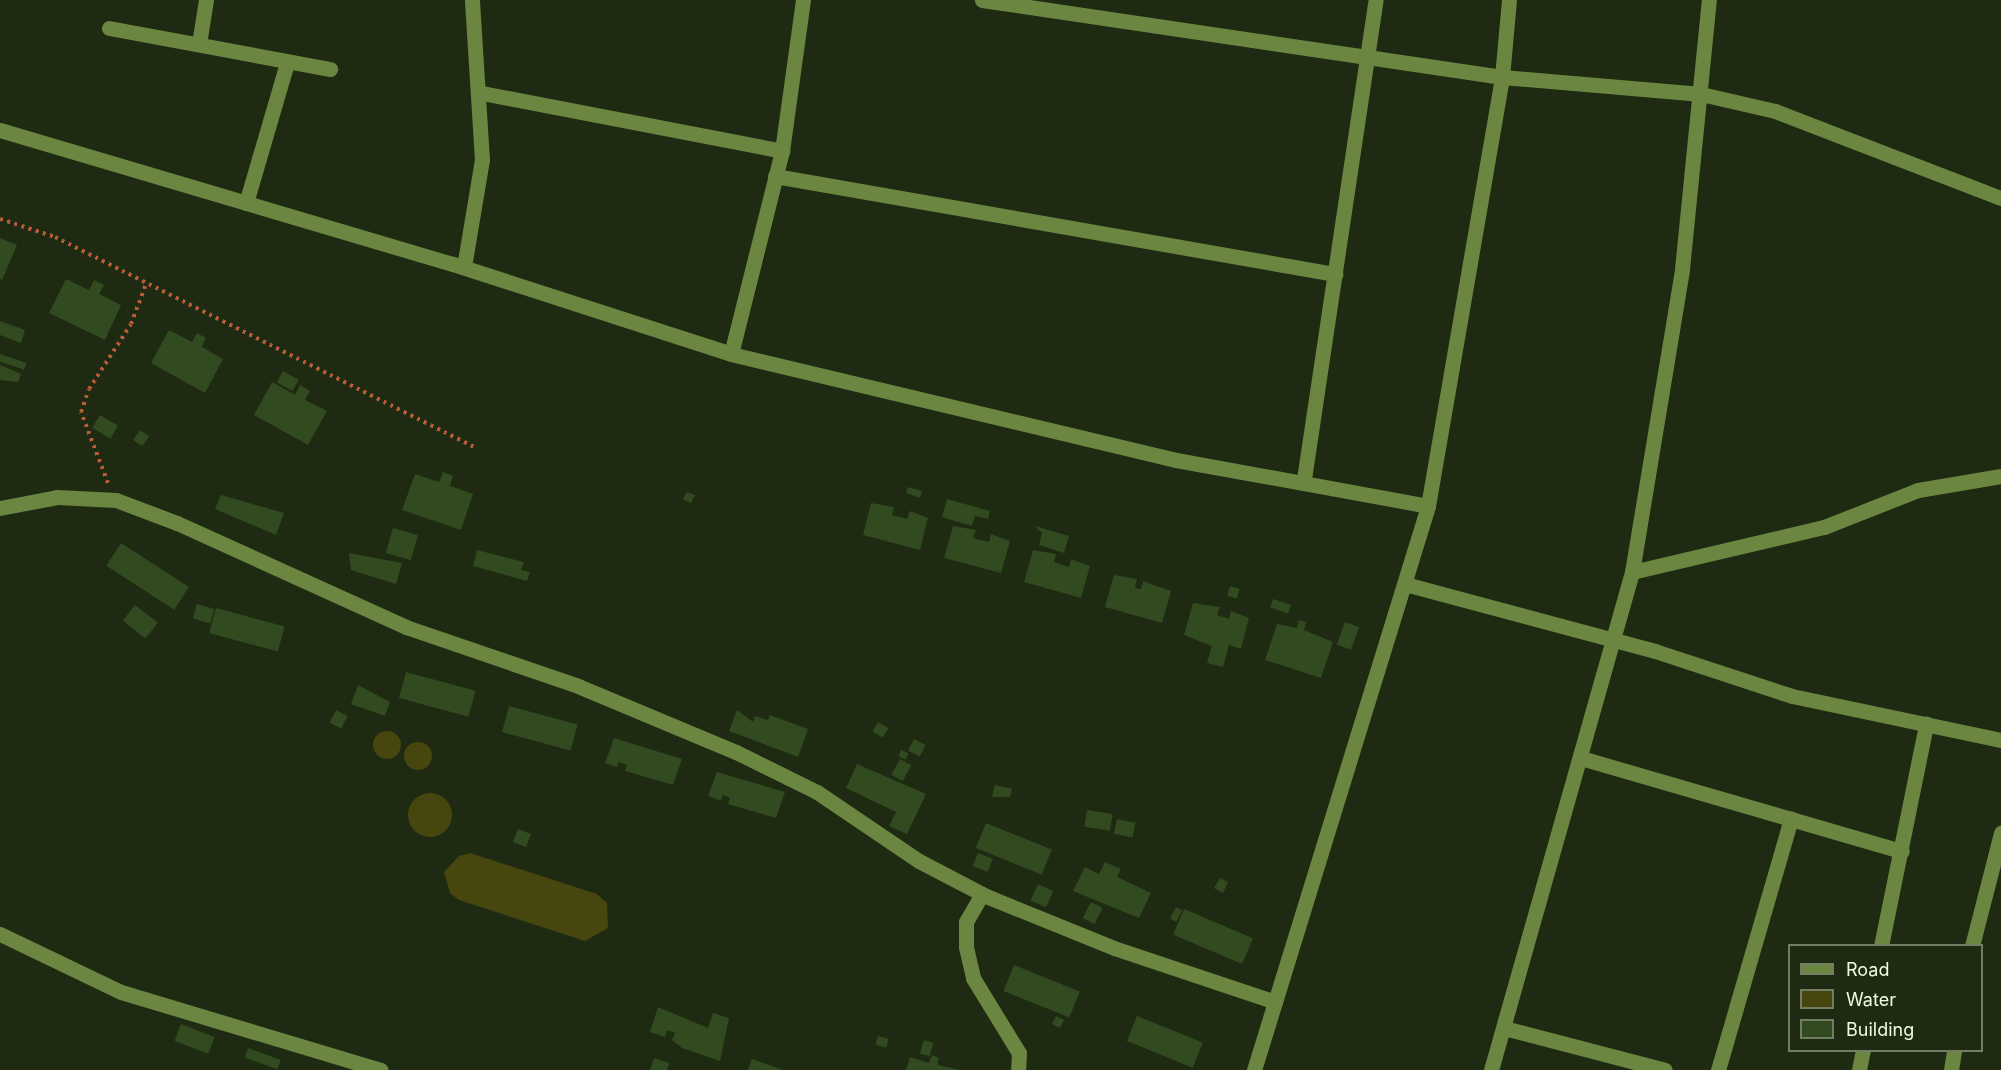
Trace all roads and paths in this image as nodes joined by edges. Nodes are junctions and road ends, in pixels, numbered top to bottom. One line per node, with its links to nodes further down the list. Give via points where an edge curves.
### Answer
1 (206, 0): 9 (street)
2 (472, 0): 14 (street)
3 (803, 0): 17 (street)
4 (982, 0): 10 (street)
5 (1376, 0): 10 (street)
6 (1509, 0): 13 (street)
7 (1709, 0): 15 (street)
8 (109, 28): 9 (street)
9 (199, 44): 11 (street)
10 (1368, 55): 13 (street); 23 (street)
11 (287, 63): 12 (street); 20 (street)
12 (330, 69)
13 (1502, 77): 15 (street); 30 (street)
14 (482, 93): 17 (street); 22 (street, via 482,160)
15 (1701, 94): 19 (street, via 1775,111); 32 (street, via 1679,292)
16 (0, 130): 20 (street)
17 (782, 151): 18 (street)
18 (775, 176): 23 (street); 25 (street)
19 (2001, 198)
20 (246, 203): 22 (street)
21 (0, 219): 24 (path, via 55,237)
22 (464, 267): 25 (street)
23 (1335, 274): 28 (street)
24 (146, 284): 26 (path); 29 (path, via 131,324 88,389 81,412)
25 (731, 354): 28 (street, via 1176,460)
26 (477, 448)
27 (2001, 476): 32 (street, via 1918,490 1824,527)
28 (1304, 479): 30 (street)
29 (116, 500): 31 (street, via 57,496); 41 (street, via 406,627 578,686 736,752 818,792 919,861)
30 (1428, 506): 33 (street)
31 (0, 508)
32 (1632, 572): 34 (street)
33 (1405, 584): 34 (street); 45 (street)
34 (1611, 639): 35 (street, via 1792,696); 37 (street)
35 (1926, 724): 36 (street); 40 (street)
36 (2001, 740)
37 (1581, 758): 38 (street); 46 (street)
38 (1791, 818): 40 (street); 54 (street)
39 (2001, 833): 44 (street)
40 (1902, 851): 43 (street)
41 (982, 894): 45 (street, via 1114,948); 50 (street, via 966,922 966,947 973,978 1020,1053)
42 (0, 934): 49 (street, via 121,992)
43 (1881, 944)
44 (1972, 944)
45 (1275, 1002): 51 (street)
46 (1504, 1028): 52 (street); 53 (street)
47 (1863, 1052): 55 (street)
48 (1954, 1052): 56 (street)
49 (381, 1070)
50 (1018, 1070)
51 (1254, 1070)
52 (1491, 1070)
53 (1665, 1070)
54 (1718, 1070)
55 (1859, 1070)
56 (1951, 1070)

